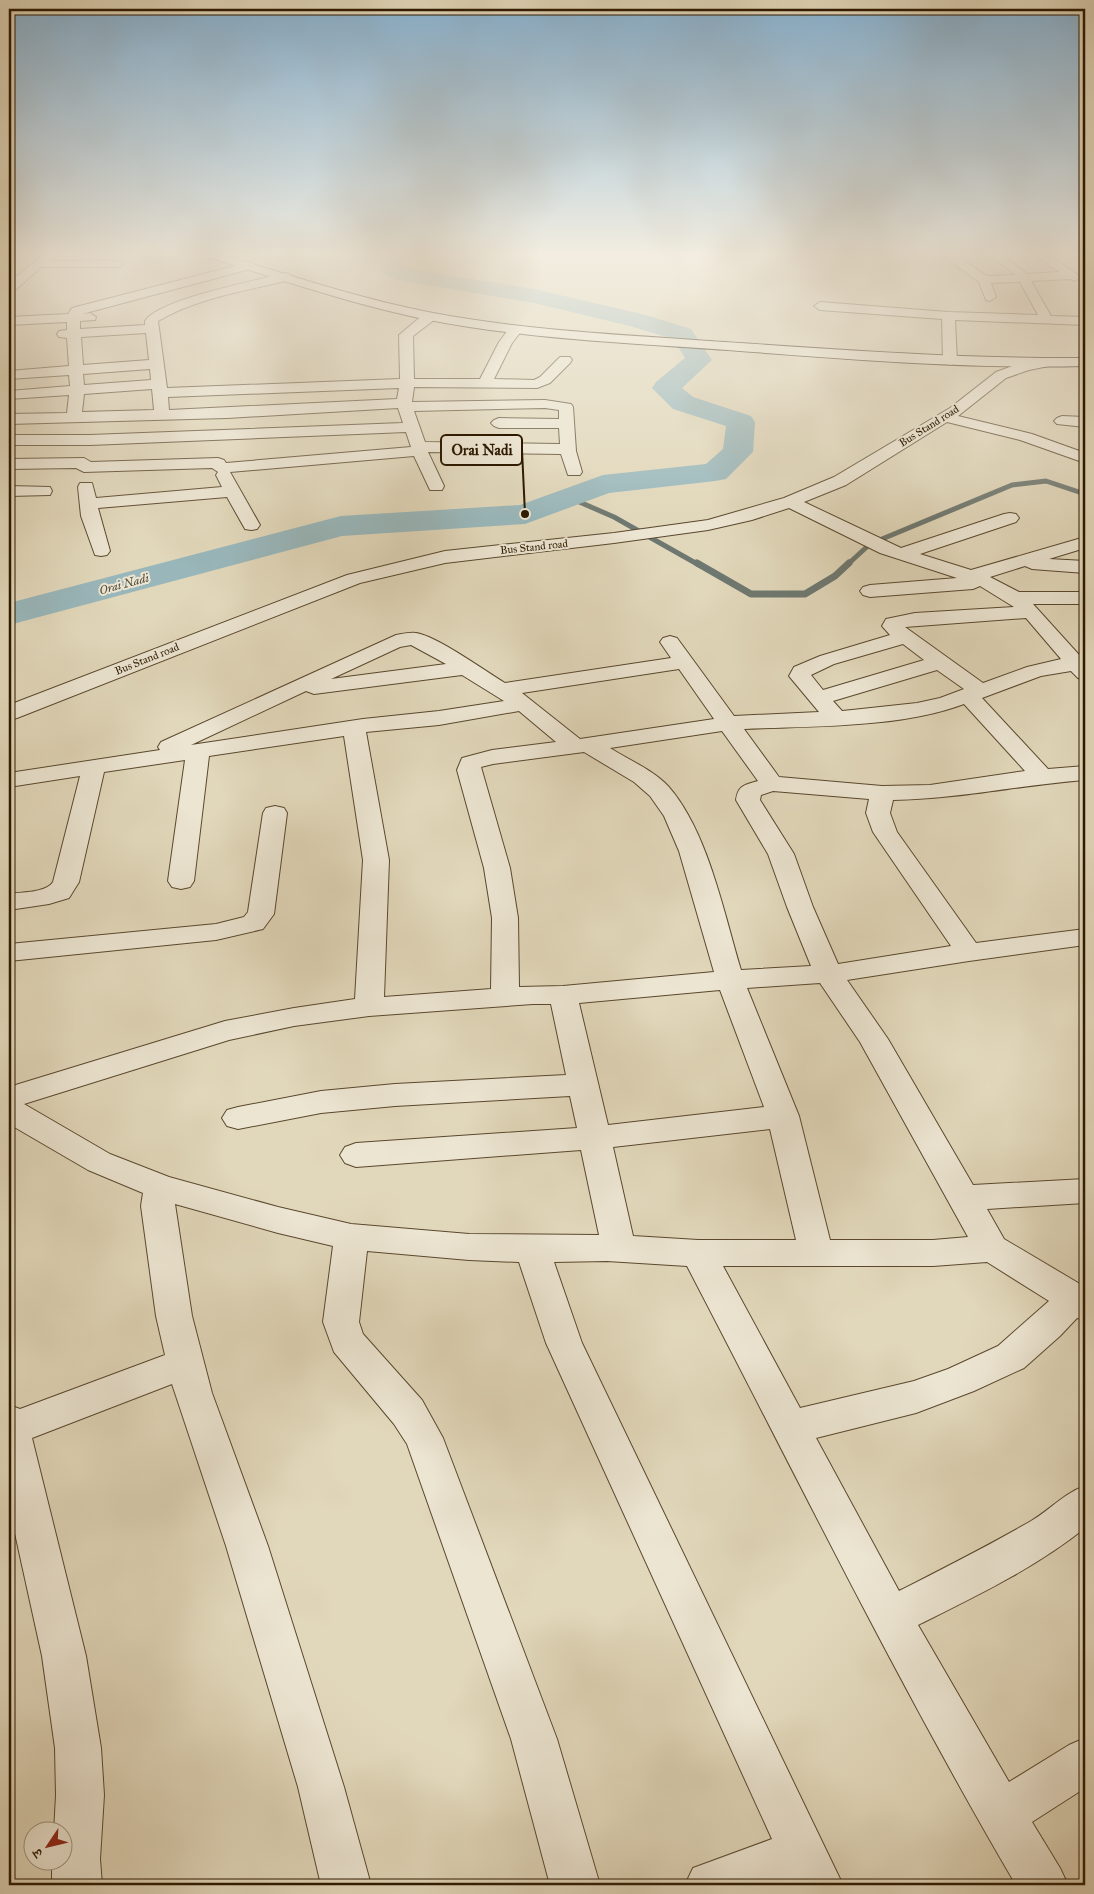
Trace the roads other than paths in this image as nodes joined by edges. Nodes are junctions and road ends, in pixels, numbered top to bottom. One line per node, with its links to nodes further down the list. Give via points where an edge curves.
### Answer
1 (72, 342): 10 (street)
2 (154, 342): 7 (street)
3 (406, 342): 18 (street)
4 (506, 342): 19 (street)
5 (671, 342): 12 (street)
6 (949, 342): 12 (street)
7 (155, 346): 8 (street); 15 (street)
8 (137, 348)
9 (92, 351): 10 (street)
10 (69, 352): 16 (street)
11 (565, 360): 19 (street, via 541,383)
12 (950, 361): 14 (street)
13 (1085, 362): 14 (street)
14 (1044, 363): 26 (street, Bus Stand road, via 1001,375)
15 (157, 364): 16 (street); 20 (street)
16 (75, 370): 17 (street); 21 (street)
17 (9, 375)
18 (407, 383): 19 (street); 20 (street); 23 (street)
19 (479, 384): 24 (street)
20 (161, 389): 21 (street); 25 (street)
21 (77, 390): 22 (street); 27 (street)
22 (9, 395)
23 (404, 405): 24 (street); 25 (street); 35 (street)
24 (471, 405): 32 (street); 34 (street, via 560,405 568,410)
25 (162, 415): 27 (street)
26 (945, 417): 41 (street, via 1026,436); 50 (street, Bus Stand road, via 840,481)
27 (74, 418): 28 (street)
28 (9, 419)
29 (1062, 420): 30 (street)
30 (1085, 422)
31 (429, 423): 35 (street)
32 (468, 423)
33 (488, 423): 34 (street)
34 (567, 424): 40 (street)
35 (410, 425): 36 (street); 39 (street)
36 (206, 436): 38 (street); 44 (street)
37 (9, 440): 38 (street)
38 (90, 440): 43 (street)
39 (419, 449): 40 (street); 44 (street); 46 (street)
40 (568, 449): 45 (street)
41 (1085, 458)
42 (9, 464): 43 (street)
43 (84, 465): 44 (street); 51 (street)
44 (219, 465): 48 (street)
45 (574, 472)
46 (436, 486)
47 (44, 491): 49 (street)
48 (233, 491): 51 (street); 53 (street)
49 (9, 492)
50 (790, 502): 56 (street); 75 (street, Bus Stand road, via 708,525 445,557 354,579)
51 (88, 504): 55 (street)
52 (1010, 518): 56 (street)
53 (251, 525)
54 (1085, 542): 57 (street)
55 (101, 551)
56 (893, 552): 59 (street)
57 (1018, 562): 58 (street); 59 (street)
58 (1085, 567)
59 (978, 580): 60 (street); 61 (street)
60 (870, 591)
61 (1015, 598): 62 (street); 63 (street)
62 (1085, 598)
63 (1031, 612): 64 (street, via 893,623 892,626); 68 (street)
64 (906, 637): 67 (street); 73 (street, via 801,671 800,676)
65 (670, 642): 66 (street)
66 (685, 662): 70 (street); 77 (street)
67 (940, 662): 72 (street); 73 (street)
68 (1082, 667): 72 (street, via 1034,671)
69 (467, 668): 70 (street); 71 (street); 71 (street, via 423,642 405,639)
70 (502, 690): 74 (street)
71 (288, 691): 81 (street)
72 (973, 692): 76 (street, via 948,703 917,710); 84 (street)
73 (819, 698): 76 (street)
74 (524, 704): 78 (street); 79 (street)
75 (9, 713)
76 (836, 718): 77 (street)
77 (729, 723): 79 (street); 86 (street)
78 (354, 728): 80 (street); 98 (street, via 376,860)
79 (582, 746): 95 (street, via 642,777 659,791 676,816 692,851); 97 (street, via 492,757 470,763 468,770 499,876 505,918)
80 (198, 751): 81 (street); 89 (street)
81 (145, 758): 82 (street)
82 (94, 766): 85 (street); 90 (street, via 66,882 60,892)
83 (1085, 773): 84 (street)
84 (1042, 776): 87 (street, via 961,789)
85 (9, 780)
86 (772, 784): 87 (street); 94 (street, via 749,791 748,800 781,854)
87 (882, 793): 92 (street, via 878,814 885,832)
88 (275, 813): 93 (street, via 261,914 253,923 216,932)
89 (181, 882)
90 (9, 902)
91 (1085, 937): 92 (street)
92 (969, 952): 94 (street)
93 (9, 953)
94 (828, 974): 95 (street); 108 (street, via 873,1039)
95 (730, 980): 96 (street); 102 (street)
96 (564, 995): 97 (street); 99 (street)
97 (505, 997): 98 (street)
98 (369, 1007): 100 (street, via 225,1031)
99 (583, 1085): 103 (street, via 320,1102); 104 (street)
100 (9, 1098)
101 (9, 1110): 106 (street, via 99,1162)
102 (783, 1116): 104 (street); 113 (street)
103 (238, 1118)
104 (594, 1138): 105 (street); 110 (street)
105 (356, 1156)
106 (160, 1187): 109 (street); 116 (street, via 158,1206 172,1307)
107 (1085, 1191): 108 (street)
108 (964, 1198): 111 (street)
109 (351, 1237): 112 (street); 126 (street, via 341,1322 347,1341 408,1412 424,1438 534,1738)
110 (619, 1248): 112 (street); 114 (street)
111 (992, 1248): 113 (street, via 933,1253); 115 (street)
112 (532, 1249): 123 (street, via 564,1343)
113 (816, 1252): 114 (street)
114 (698, 1253): 118 (street)
115 (1080, 1302): 118 (street, via 1011,1357 961,1380 916,1397)
116 (185, 1363): 117 (street); 125 (street, via 258,1584)
117 (10, 1425): 124 (street, via 64,1656 78,1748)
118 (791, 1427): 120 (street)
119 (1085, 1504): 120 (street, via 1049,1532 999,1562)
120 (891, 1617): 122 (street)
121 (1085, 1762): 122 (street)
122 (1000, 1815): 128 (street)
123 (810, 1869): 127 (street)
124 (77, 1885)
125 (346, 1885)
126 (575, 1885)
127 (710, 1885)
128 (1043, 1885)

